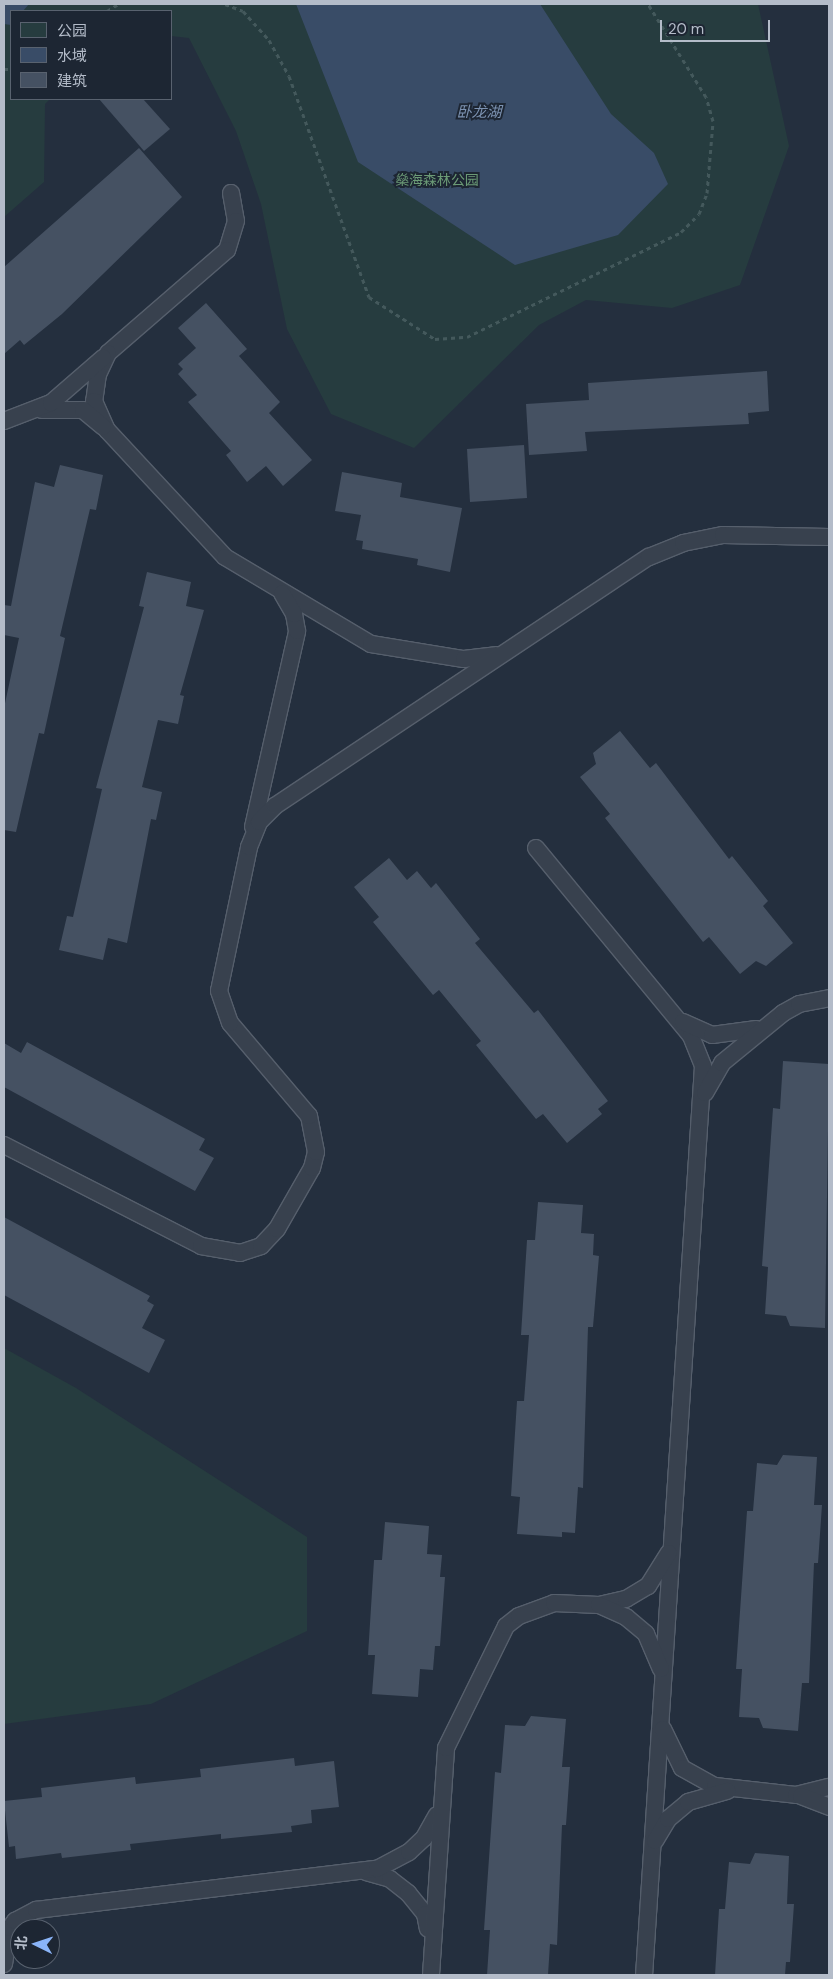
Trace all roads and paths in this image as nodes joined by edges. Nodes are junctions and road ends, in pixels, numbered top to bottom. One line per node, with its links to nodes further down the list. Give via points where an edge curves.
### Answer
1 (225, 4): 2 (path, via 243,11 269,40 289,76 370,297 435,340 467,337 681,232 699,214 707,193 713,121 706,97)
2 (648, 4)
3 (231, 193): 4 (lane, via 236,221 227,250)
4 (108, 353): 5 (lane); 7 (lane, via 94,388 94,400)
5 (39, 411): 6 (lane); 7 (lane, via 83,410)
6 (4, 421)
7 (107, 430): 9 (lane, via 215,548)
8 (829, 537): 10 (lane, via 763,532 683,543 636,565)
9 (279, 589): 10 (lane, via 382,648 464,659); 11 (lane, via 294,614 297,631)
10 (500, 654): 11 (lane, via 275,806 259,822)
11 (249, 847): 17 (lane, via 220,972 223,1010 309,1116 314,1134 312,1168 278,1229 261,1246 240,1253 201,1246)
12 (536, 848): 14 (lane)
13 (829, 998): 15 (lane, via 799,1004)
14 (677, 1019): 15 (lane, via 712,1035 742,1034); 16 (lane, via 691,1036 703,1066)
15 (766, 1027): 16 (lane, via 722,1063)
16 (704, 1096): 18 (lane)
17 (4, 1145)
18 (673, 1542): 19 (lane, via 659,1574 648,1586 626,1599); 20 (lane)
19 (598, 1605): 20 (lane, via 626,1617 646,1634); 25 (lane, via 554,1603 519,1616 506,1626 450,1737)
20 (664, 1681): 21 (lane)
21 (661, 1723): 23 (lane, via 682,1768); 27 (lane)
22 (829, 1788): 24 (lane)
23 (732, 1790): 24 (lane); 27 (lane, via 688,1802 668,1820)
24 (796, 1795): 26 (lane)
25 (440, 1800): 28 (lane, via 435,1822 410,1852 394,1863); 29 (lane)
26 (829, 1807)
27 (652, 1848): 32 (lane)
28 (361, 1871): 29 (lane, via 390,1879 408,1893 425,1914); 30 (lane, via 36,1910 15,1921 10,1928)
29 (431, 1941): 31 (lane)
30 (4, 1964)
31 (430, 1972)
32 (644, 1975)

